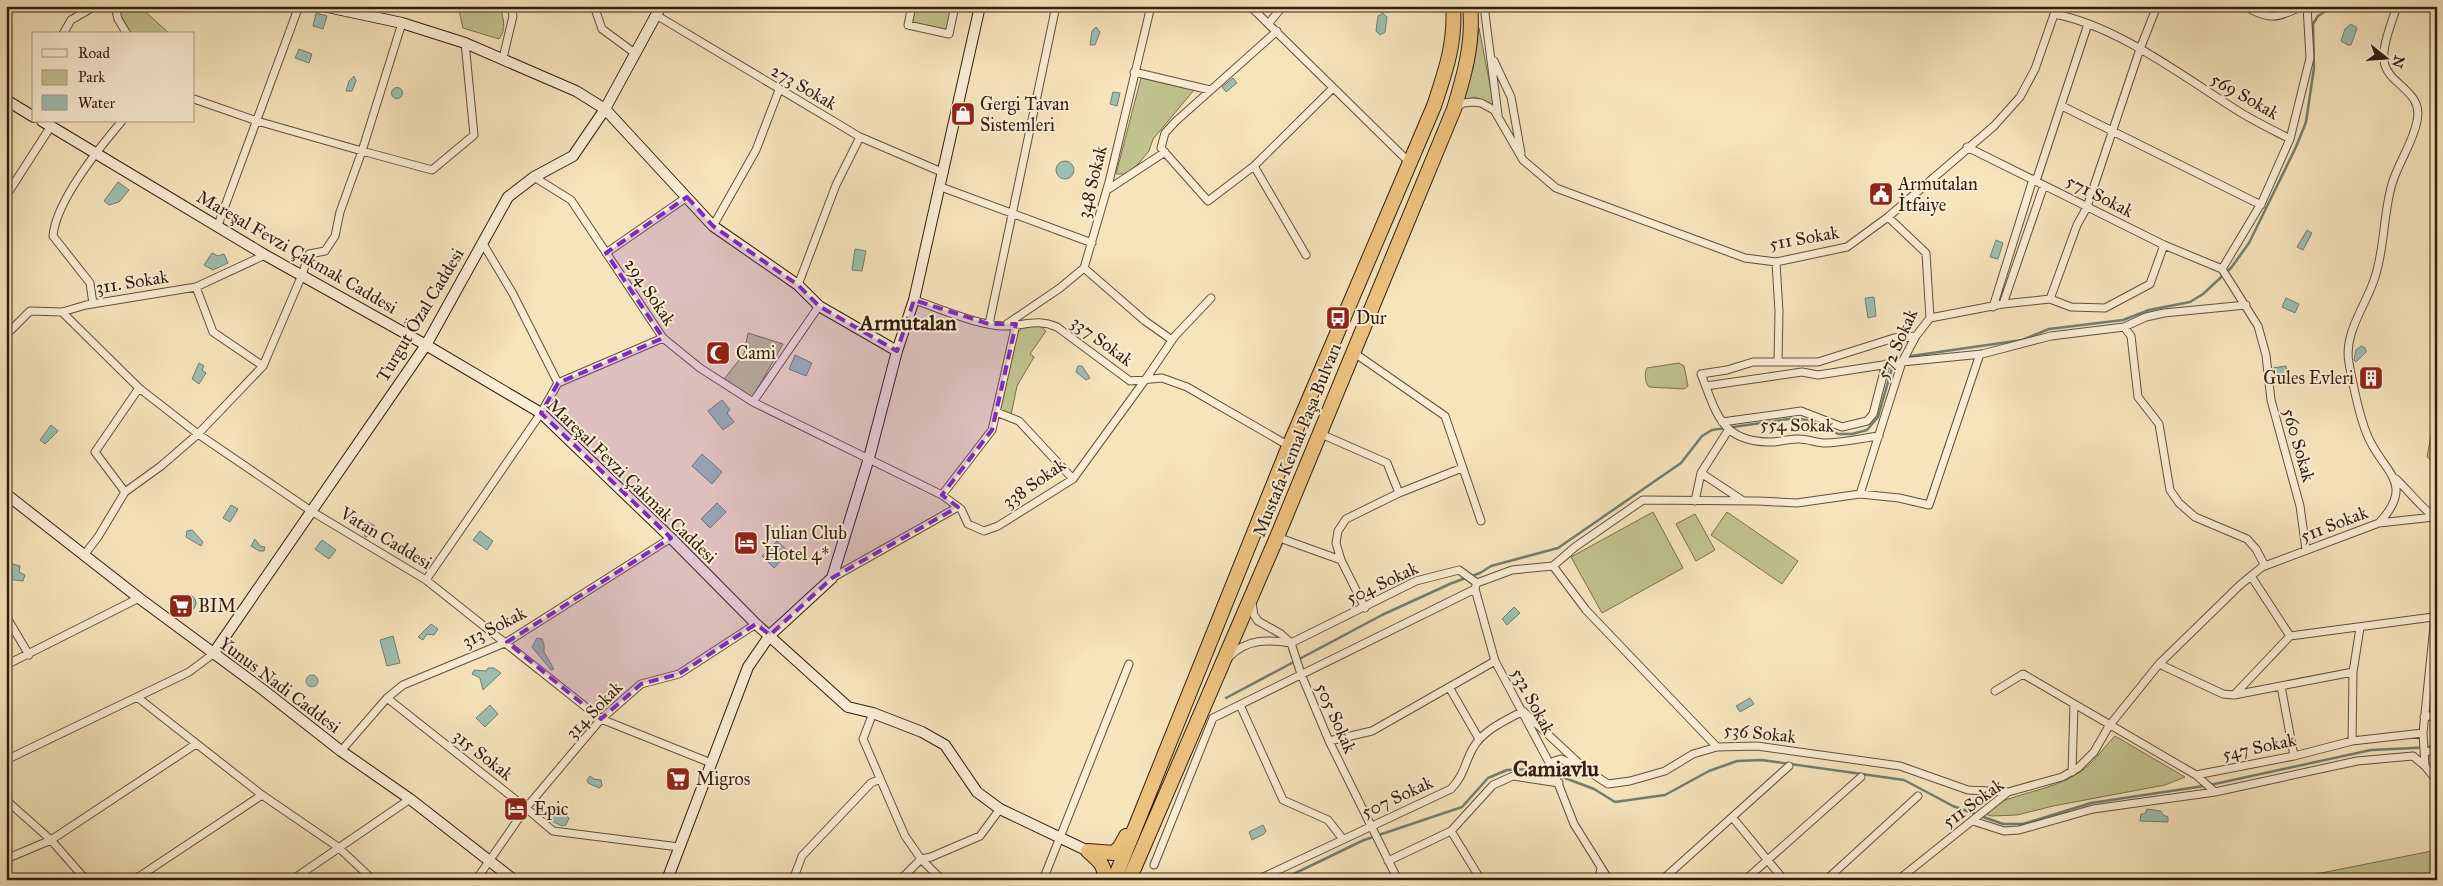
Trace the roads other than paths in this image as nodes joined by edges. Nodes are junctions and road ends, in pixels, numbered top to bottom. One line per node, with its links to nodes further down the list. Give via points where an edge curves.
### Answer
1 (95, 6): 29 (street, via 71,20)
2 (115, 6): 30 (street)
3 (299, 6): 47 (street)
4 (322, 6): 25 (street)
5 (511, 6): 34 (street, via 512,16)
6 (594, 6): 33 (street, via 602,29)
7 (912, 6): 8 (street, via 908,25 949,34)
8 (955, 6)
9 (961, 6): 22 (street)
10 (1056, 6): 70 (street)
11 (1151, 6): 36 (street, 348 Sokak)
12 (1250, 6): 26 (street)
13 (1283, 6): 26 (street)
14 (1453, 6): 58 (highway, Mustafa Kemal Paşa Bulvarı, via 1451,55)
15 (1470, 6): 44 (highway, Mustafa Kemal Paşa Bulvarı, via 1470,44 1465,75)
16 (1484, 6): 35 (street, 511 Sokak)
17 (2157, 6): 32 (street)
18 (2245, 6): 19 (street, via 2258,14 2280,17)
19 (2302, 6)
20 (2307, 6): 52 (street, via 2310,58)
21 (2396, 6): 129 (street, via 2384,62 2389,73 2417,105 2418,121 2391,184 2375,277 2349,340 2348,360 2366,434)
22 (979, 8): 60 (street)
23 (659, 10): 33 (street, Turgut Özal Caddesi); 38 (street, 273 Sokak)
24 (2055, 10): 27 (street, 569 Sokak); 53 (street, 511 Sokak, via 2035,69 2020,97 1994,126)
25 (402, 22): 31 (street); 54 (street)
26 (1269, 23): 28 (street)
27 (2088, 24): 32 (street, 569 Sokak); 42 (street)
28 (1277, 31): 37 (street); 39 (street)
29 (64, 32)
30 (126, 32)
31 (465, 42): 34 (street); 54 (street, via 474,135 432,170)
32 (2140, 49): 50 (street); 52 (street, 569 Sokak, via 2245,115)
33 (636, 54): 43 (street, Turgut Özal Caddesi)
34 (503, 58): 43 (street, via 576,91)
35 (1492, 58): 46 (street, 511 Sokak); 57 (street, 511 Sokak, via 1511,97)
36 (1134, 72): 39 (street); 65 (street, 348 Sokak)
37 (1333, 88): 58 (street); 59 (street)
38 (779, 90): 51 (street, 273 Sokak); 73 (street, via 756,150)
39 (1210, 90): 55 (street, via 1165,133 1162,148)
40 (195, 99): 47 (street)
41 (6, 100): 45 (street)
42 (2062, 106): 50 (street); 62 (street)
43 (605, 109): 61 (street, Turgut Özal Caddesi, via 573,156); 67 (street)
44 (1454, 109): 46 (street, via 1463,103 1481,103); 106 (highway, Mustafa Kemal Paşa Bulvarı)
45 (32, 113)
46 (1498, 115): 57 (street, 511 Sokak)
47 (257, 121): 54 (street); 72 (street)
48 (121, 122): 56 (street)
49 (46, 124): 56 (street, Mareşal Fevzi Çakmak Caddesi); 66 (street)
50 (2113, 130): 68 (street); 69 (street)
51 (860, 137): 60 (street, 273 Sokak); 84 (street, via 836,185)
52 (2290, 139): 68 (street, 569 Sokak)
53 (1967, 147): 62 (street, 571 Sokak); 71 (street, 511 Sokak)
54 (362, 151): 83 (street, via 340,212 335,236 325,251 309,254)
55 (1165, 152): 59 (street, via 1208,201); 65 (street)
56 (95, 153): 72 (street, Mareşal Fevzi Çakmak Caddesi); 89 (street, via 54,222 52,236 90,283)
57 (1523, 160): 80 (street, 511 Sokak, via 1556,188 1744,258)
58 (1410, 163): 124 (highway, Mustafa Kemal Paşa Bulvarı)
59 (1254, 166): 78 (street)
60 (944, 173): 64 (street)
61 (534, 177): 74 (street, Turgut Özal Caddesi, via 508,197); 77 (street, 294 Sokak, via 571,200)
62 (2034, 180): 63 (street, 571 Sokak); 93 (street)
63 (2044, 185): 69 (street, 571 Sokak); 90 (street)
64 (941, 187): 70 (street); 88 (street)
65 (1107, 190): 75 (street, 348 Sokak)
66 (6, 196)
67 (687, 197): 73 (street); 77 (street)
68 (2261, 205): 82 (street, 569 Sokak)
69 (2087, 206): 76 (street, 571 Sokak); 87 (street)
70 (1011, 214): 75 (street); 96 (street)
71 (1888, 217): 80 (street, 511 Sokak, via 1847,247); 95 (street, 572 Sokak, via 1926,253)
72 (218, 225): 79 (street, Mareşal Fevzi Çakmak Caddesi)
73 (713, 226): 84 (street)
74 (482, 242): 104 (street, Turgut Özal Caddesi); 113 (street, via 513,294)
75 (1092, 243): 81 (street, 348 Sokak)
76 (2164, 245): 82 (street, 571 Sokak); 87 (street, via 2150,284 2105,308 2071,306)
77 (606, 253): 102 (street, 294 Sokak)
78 (1306, 254)
79 (265, 255): 83 (street, Mareşal Fevzi Çakmak Caddesi); 85 (street, 311. Sokak)
80 (1776, 262): 108 (street)
81 (1084, 268): 98 (street); 103 (street, via 1145,322)
82 (2224, 272): 91 (street, 560 Sokak)
83 (302, 275): 104 (street, Mareşal Fevzi Çakmak Caddesi); 111 (street)
84 (798, 286): 92 (street)
85 (196, 287): 89 (street, 311. Sokak); 111 (street, via 213,332)
86 (1211, 298): 103 (street, 338 Sokak)
87 (2050, 299): 90 (street)
88 (914, 300): 96 (street, 337 Sokak); 105 (street)
89 (93, 304): 94 (street, 311. Sokak)
90 (2003, 304): 93 (street)
91 (2246, 305): 99 (street, via 2164,313); 144 (street, 560 Sokak, via 2258,326 2266,355 2271,400 2300,506)
92 (819, 306): 105 (street); 116 (street)
93 (1993, 307): 95 (street)
94 (62, 312): 100 (street, 311. Sokak, via 30,311); 115 (street, Vatan Caddesi)
95 (1930, 318): 101 (street, 572 Sokak)
96 (989, 324): 98 (street, 337 Sokak)
97 (1016, 324): 98 (street, 337 Sokak); 112 (street, 337 Sokak, via 1043,321 1057,327 1130,381); 117 (street)
98 (1004, 326)
99 (2124, 327): 107 (street, via 2051,336); 148 (street, via 2131,336 2138,397 2159,424 2170,490 2195,517 2247,539)
100 (6, 335)
101 (1916, 336): 108 (street, via 1894,338 1818,362); 109 (street, 572 Sokak)
102 (663, 338): 113 (street); 116 (street, 294 Sokak, via 700,368)
103 (1172, 340): 112 (street, 338 Sokak)
104 (426, 345): 118 (street, Mareşal Fevzi Çakmak Caddesi); 138 (street, Turgut Özal Caddesi)
105 (897, 351): 125 (street)
106 (1353, 352): 122 (highway, Mustafa Kemal Paşa Bulvarı); 126 (street, via 1444,416)
107 (1980, 354): 109 (street); 133 (street, via 1929,505)
108 (1778, 362): 114 (street, via 1753,362 1702,374)
109 (1902, 362): 110 (street); 123 (street, 572 Sokak)
110 (1886, 364): 114 (street, via 1818,375 1802,372); 119 (street, via 1873,414 1868,421 1842,427 1801,411)
111 (264, 366): 121 (street)
112 (1146, 380): 124 (street, 337 Sokak, via 1162,378 1187,388); 128 (street, 338 Sokak)
113 (558, 383): 118 (street)
114 (1706, 386): 119 (street, 554 Sokak, via 1715,413)
115 (138, 388): 121 (street, Vatan Caddesi); 130 (street, via 95,452)
116 (753, 402): 125 (street, 294 Sokak)
117 (996, 412): 128 (street, via 1019,421); 134 (street, via 992,430)
118 (541, 413): 142 (street, Mareşal Fevzi Çakmak Caddesi); 151 (street)
119 (1722, 422): 120 (street, 554 Sokak)
120 (1729, 429): 123 (street, 554 Sokak, via 1738,436 1770,442 1797,439 1825,443); 127 (street)
121 (198, 434): 130 (street); 138 (street, Vatan Caddesi)
122 (1321, 434): 131 (street, via 1387,462); 143 (highway, Mustafa Kemal Paşa Bulvarı)
123 (1879, 436): 133 (street, 572 Sokak)
124 (1289, 446): 193 (highway, Mustafa Kemal Paşa Bulvarı)
125 (869, 458): 134 (street, 294 Sokak); 150 (street)
126 (1462, 468): 131 (street); 140 (street)
127 (1701, 473): 135 (street); 136 (street)
128 (1073, 479): 137 (street, 338 Sokak, via 998,526 984,531 968,524)
129 (2396, 479): 139 (street); 141 (street, 511 Sokak, via 2397,496 2391,511)
130 (125, 492): 145 (street)
131 (1399, 493): 146 (street, via 1346,520 1338,531 1336,544)
132 (6, 494): 145 (street, Yunus Nadi Caddesi)
133 (1860, 494): 136 (street, via 1797,504)
134 (942, 495): 137 (street, 338 Sokak)
135 (1695, 501): 136 (street); 147 (street, via 1643,500)
136 (1743, 501)
137 (958, 506): 150 (street)
138 (311, 511): 151 (street, Vatan Caddesi); 165 (street, Turgut Özal Caddesi)
139 (2435, 518): 141 (street)
140 (1481, 520)
141 (2379, 523): 144 (street, 511 Sokak)
142 (671, 538): 159 (street, Mareşal Fevzi Çakmak Caddesi); 163 (street, 313 Sokak)
143 (1277, 538): 146 (street); 153 (highway, Mustafa Kemal Paşa Bulvarı)
144 (2306, 550): 148 (street, 511 Sokak)
145 (84, 555): 155 (street, Yunus Nadi Caddesi)
146 (1341, 560): 156 (street)
147 (1553, 566): 152 (street, via 1512,570); 194 (street, 536 Sokak, via 1586,610)
148 (2265, 566): 149 (street, 511 Sokak)
149 (2251, 576): 162 (street); 169 (street, 511 Sokak)
150 (832, 578): 161 (street)
151 (426, 580): 163 (street, Vatan Caddesi)
152 (1476, 586): 156 (street, 504 Sokak, via 1459,570 1416,581); 167 (street, 532 Sokak); 173 (street)
153 (1253, 592): 164 (street, via 1252,607 1258,621); 171 (highway, Mustafa Kemal Paşa Bulvarı)
154 (2437, 596): 158 (street)
155 (138, 598): 165 (street, Yunus Nadi Caddesi); 166 (street)
156 (1365, 608): 164 (street, 504 Sokak)
157 (6, 616): 166 (street)
158 (2433, 617): 160 (street); 185 (street)
159 (756, 624): 161 (street, Mareşal Fevzi Çakmak Caddesi); 186 (street, 314 Sokak, via 679,674 641,684)
160 (2360, 628): 162 (street); 172 (street)
161 (770, 635): 183 (street, Mareşal Fevzi Çakmak Caddesi, via 848,707); 200 (street, via 748,667)
162 (2290, 636): 177 (street)
163 (507, 642): 179 (street, 313 Sokak, via 403,685); 186 (street, Vatan Caddesi)
164 (1291, 643): 171 (street, via 1247,644); 173 (street, 505 Sokak)
165 (213, 654): 178 (street, via 189,672); 197 (street, Yunus Nadi Caddesi)
166 (30, 655): 170 (street)
167 (1495, 661): 175 (street); 182 (street, 532 Sokak)
168 (1129, 664): 223 (street)
169 (2159, 664): 177 (street, via 2223,694); 187 (street, 511 Sokak)
170 (6, 666)
171 (1218, 672): 250 (highway, Mustafa Kemal Paşa Bulvarı)
172 (2353, 672): 174 (street); 191 (street)
173 (1300, 674): 181 (street); 190 (street, 505 Sokak)
174 (2281, 686): 177 (street); 198 (street)
175 (1449, 688): 189 (street); 190 (street, via 1372,731)
176 (1995, 691): 180 (street, via 2023,674)
177 (2234, 695)
178 (137, 697): 192 (street); 199 (street)
179 (387, 698): 197 (street, 313 Sokak); 217 (street, 315 Sokak)
180 (2074, 704): 187 (street); 205 (street)
181 (1240, 705): 224 (street, via 1283,800 1328,820); 234 (street, via 1213,718)
182 (1523, 711): 189 (street); 203 (street, 532 Sokak); 204 (street)
183 (873, 713): 208 (street, via 863,739); 218 (street, Mareşal Fevzi Çakmak Caddesi, via 922,732 945,746 977,792)
184 (2437, 715): 185 (street)
185 (2424, 717): 188 (street)
186 (601, 719): 200 (street, Vatan Caddesi); 217 (street, 314 Sokak)
187 (2109, 726): 205 (street, 511 Sokak, via 2094,752); 206 (street)
188 (2423, 733): 191 (street, 547 Sokak); 195 (street)
189 (1479, 739): 221 (street, 507 Sokak, via 1462,776 1451,789)
190 (1329, 741): 221 (street, 505 Sokak)
191 (2352, 741): 198 (street, 547 Sokak)
192 (196, 744): 213 (street); 225 (street)
193 (1168, 744): 228 (highway, via 1120,847 1114,853); 249 (highway, Mustafa Kemal Paşa Bulvarı)
194 (1717, 747): 204 (street, via 1693,754 1665,771 1630,781 1608,784); 211 (street, 536 Sokak, via 1758,746 1900,766 1968,790)
195 (2424, 749): 196 (street); 202 (street)
196 (2437, 750)
197 (341, 751): 215 (street, Yunus Nadi Caddesi)
198 (2294, 756): 206 (street, 547 Sokak)
199 (6, 760)
200 (711, 763): 227 (street)
201 (1789, 766): 219 (street)
202 (2425, 766): 209 (street); 212 (street, via 2413,756 2357,761)
203 (1552, 768): 204 (street, via 1554,761 1560,759); 210 (street, 532 Sokak)
204 (1584, 769)
205 (2072, 772): 211 (street, 511 Sokak)
206 (2196, 775): 212 (street)
207 (1861, 777): 231 (street)
208 (880, 779): 230 (street, via 905,836); 244 (street, via 870,784 802,856)
209 (2437, 781)
210 (1559, 784): 222 (street, via 1513,776 1493,785); 235 (street, 532 Sokak, via 1574,824)
211 (2008, 792): 220 (street, 511 Sokak)
212 (2215, 792): 220 (street, via 2093,809 2019,830 2004,831)
213 (262, 795): 226 (street); 238 (street)
214 (1918, 796): 259 (street)
215 (410, 798): 226 (street); 232 (street, Yunus Nadi Caddesi)
216 (6, 800): 225 (street)
217 (526, 808): 227 (street, 315 Sokak, via 553,832); 232 (street, 314 Sokak)
218 (1000, 808): 223 (street, Mareşal Fevzi Çakmak Caddesi); 230 (street, via 980,836)
219 (1733, 818): 231 (street); 256 (street)
220 (1977, 818): 260 (street, 511 Sokak)
221 (1370, 827): 224 (street, 507 Sokak); 233 (street, 505 Sokak)
222 (1451, 830): 233 (street); 253 (street)
223 (1058, 838): 228 (street, Mareşal Fevzi Çakmak Caddesi); 247 (street)
224 (1342, 838): 251 (street, 507 Sokak)
225 (52, 840): 229 (street); 237 (street)
226 (338, 847): 239 (street); 240 (street)
227 (679, 847): 243 (street)
228 (1088, 851): 248 (highway, via 1102,864 1106,874)
229 (6, 859)
230 (921, 859): 245 (street); 246 (street)
231 (1767, 859): 257 (street); 258 (street)
232 (488, 860): 236 (street, Yunus Nadi Caddesi); 241 (street, 314 Sokak)
233 (1388, 861): 252 (street, 505 Sokak)
234 (1154, 865)
235 (1601, 869): 254 (street); 255 (street, 532 Sokak)
236 (502, 876): 242 (street, Yunus Nadi Caddesi)
237 (86, 880)
238 (134, 880)
239 (292, 880)
240 (373, 880)
241 (476, 880)
242 (514, 880)
243 (667, 880)
244 (792, 880)
245 (900, 880)
246 (942, 880)
247 (1043, 880)
248 (1104, 880)
249 (1114, 880)
250 (1129, 880)
251 (1257, 880)
252 (1398, 880)
253 (1481, 880)
254 (1598, 880)
255 (1610, 880)
256 (1662, 880)
257 (1745, 880)
258 (1784, 880)
259 (1826, 880)
260 (1898, 880)

